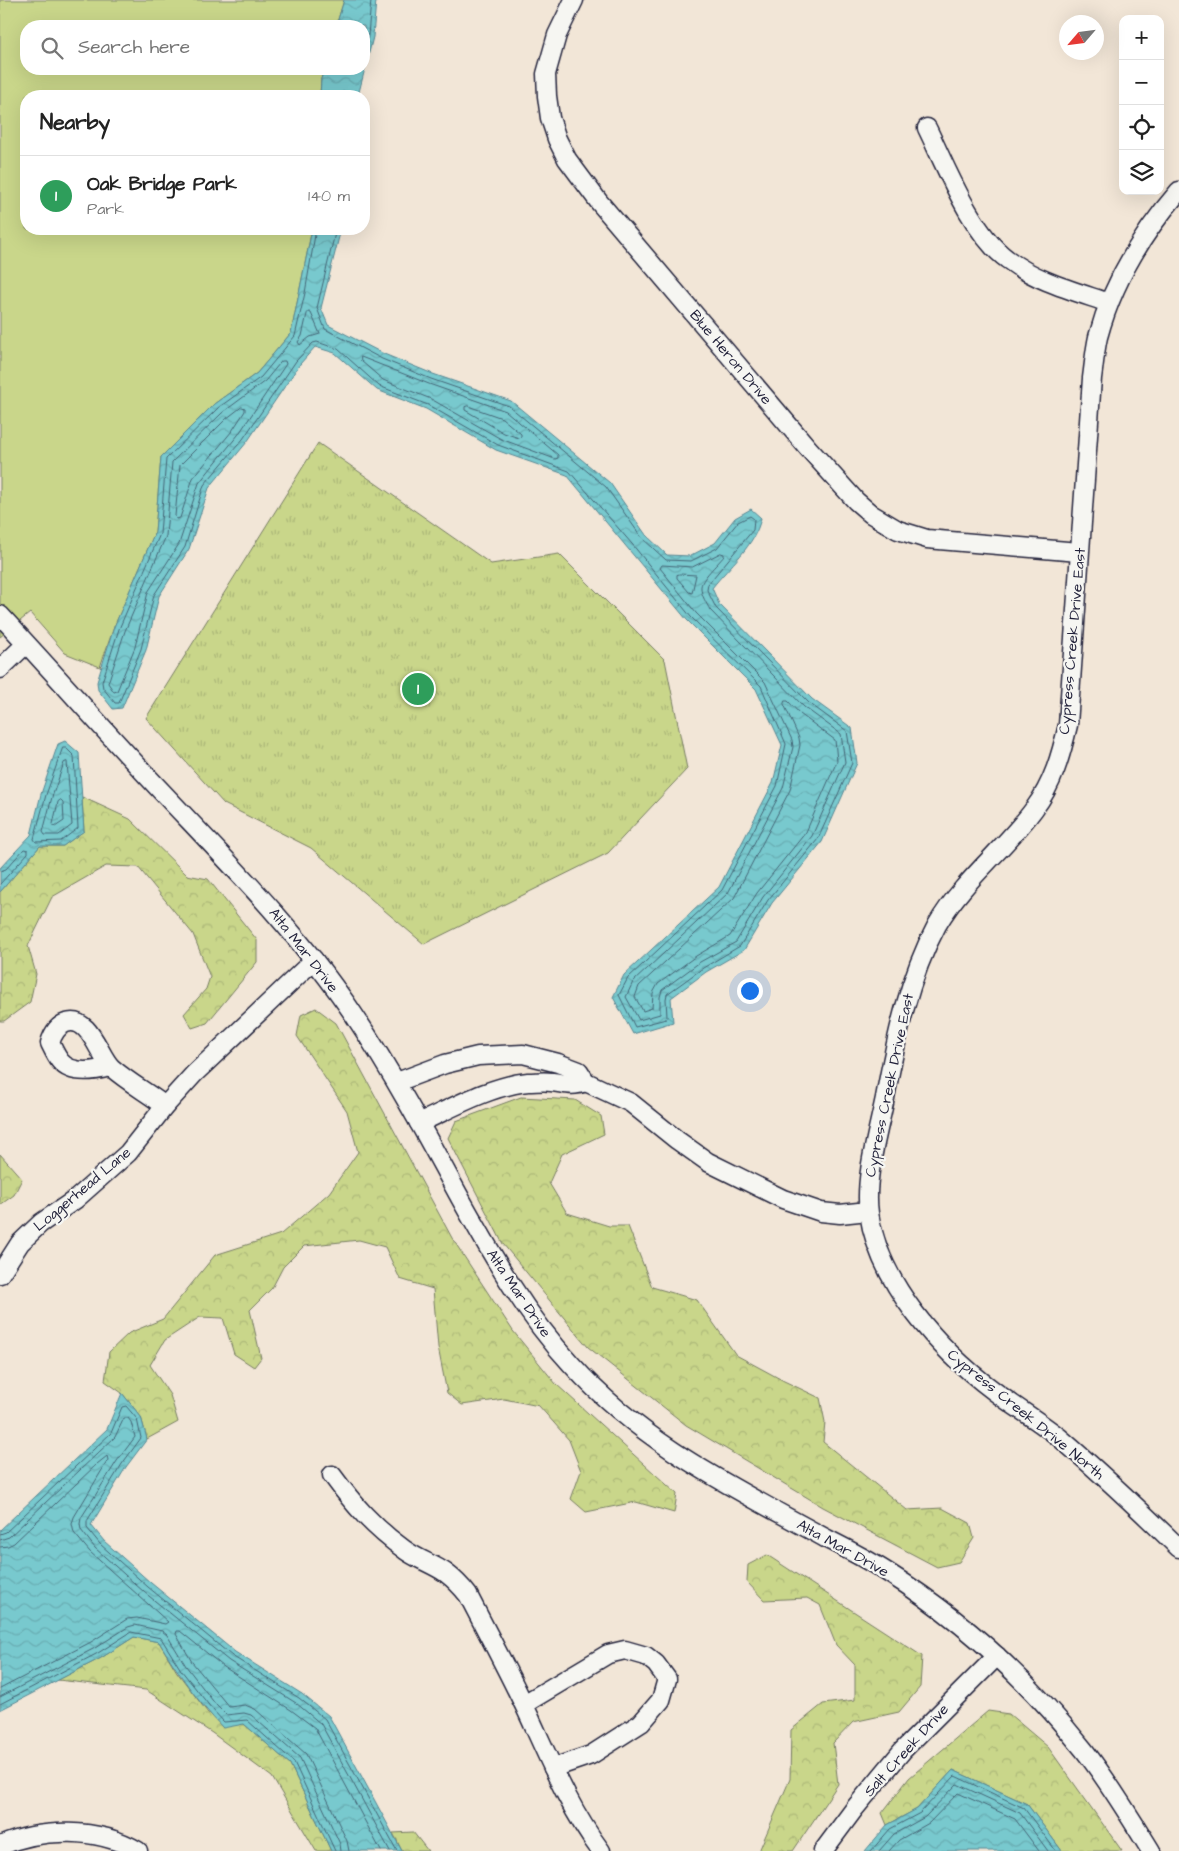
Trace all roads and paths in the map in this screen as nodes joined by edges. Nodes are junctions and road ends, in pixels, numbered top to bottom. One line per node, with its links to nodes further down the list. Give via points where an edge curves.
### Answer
1 (574, 0): 5 (street, Blue Heron Drive, via 556,35 546,74 550,118 567,159 599,202 856,501 898,530 927,539)
2 (927, 128): 4 (street, via 973,220 991,244 1032,275)
3 (1179, 191): 4 (street, Cypress Creek Drive East, via 1134,252)
4 (1109, 303): 5 (street, Cypress Creek Drive East, via 1098,338 1092,378)
5 (1079, 552): 15 (street, Cypress Creek Drive East, via 1068,725 1061,754 1035,808 967,883 944,913 926,946 896,1038 868,1186)
6 (0, 615): 7 (street, Alta Mar Drive)
7 (26, 644): 8 (street); 9 (street, Alta Mar Drive, via 273,910)
8 (0, 669)
9 (314, 960): 11 (street, Alta Mar Drive); 13 (street, Loggerhead Lane, via 194,1074)
10 (110, 1067): 13 (street)
11 (397, 1082): 12 (street, via 478,1056 523,1054 578,1071); 14 (street, Alta Mar Drive)
12 (586, 1082): 14 (street, via 573,1086 550,1081 527,1082 499,1088); 15 (street, via 632,1102 708,1162 782,1199 821,1212)
13 (165, 1106): 16 (street, Loggerhead Lane, via 128,1153 20,1243)
14 (419, 1123): 19 (street, Alta Mar Drive, via 501,1272 571,1365 612,1406 646,1434 695,1466 886,1571 947,1613)
15 (868, 1212): 18 (street, Cypress Creek Drive North, via 874,1240 887,1268 909,1305 936,1339 992,1390 1057,1436 1099,1472)
16 (0, 1274)
17 (332, 1475): 20 (street, via 380,1532 458,1582 468,1595)
18 (1179, 1548)
19 (997, 1656): 25 (street, Salt Creek Drive, via 903,1750); 26 (street, Alta Mar Drive, via 1085,1750)
20 (524, 1704): 21 (street); 21 (street, via 608,1654 625,1650 646,1656 667,1678 661,1700 641,1723 591,1756)
21 (553, 1768): 24 (street, via 569,1802)
22 (0, 1846): 23 (street, via 30,1837 63,1833 105,1838)
23 (138, 1851)
24 (601, 1851)
25 (823, 1851)
26 (1151, 1851)

